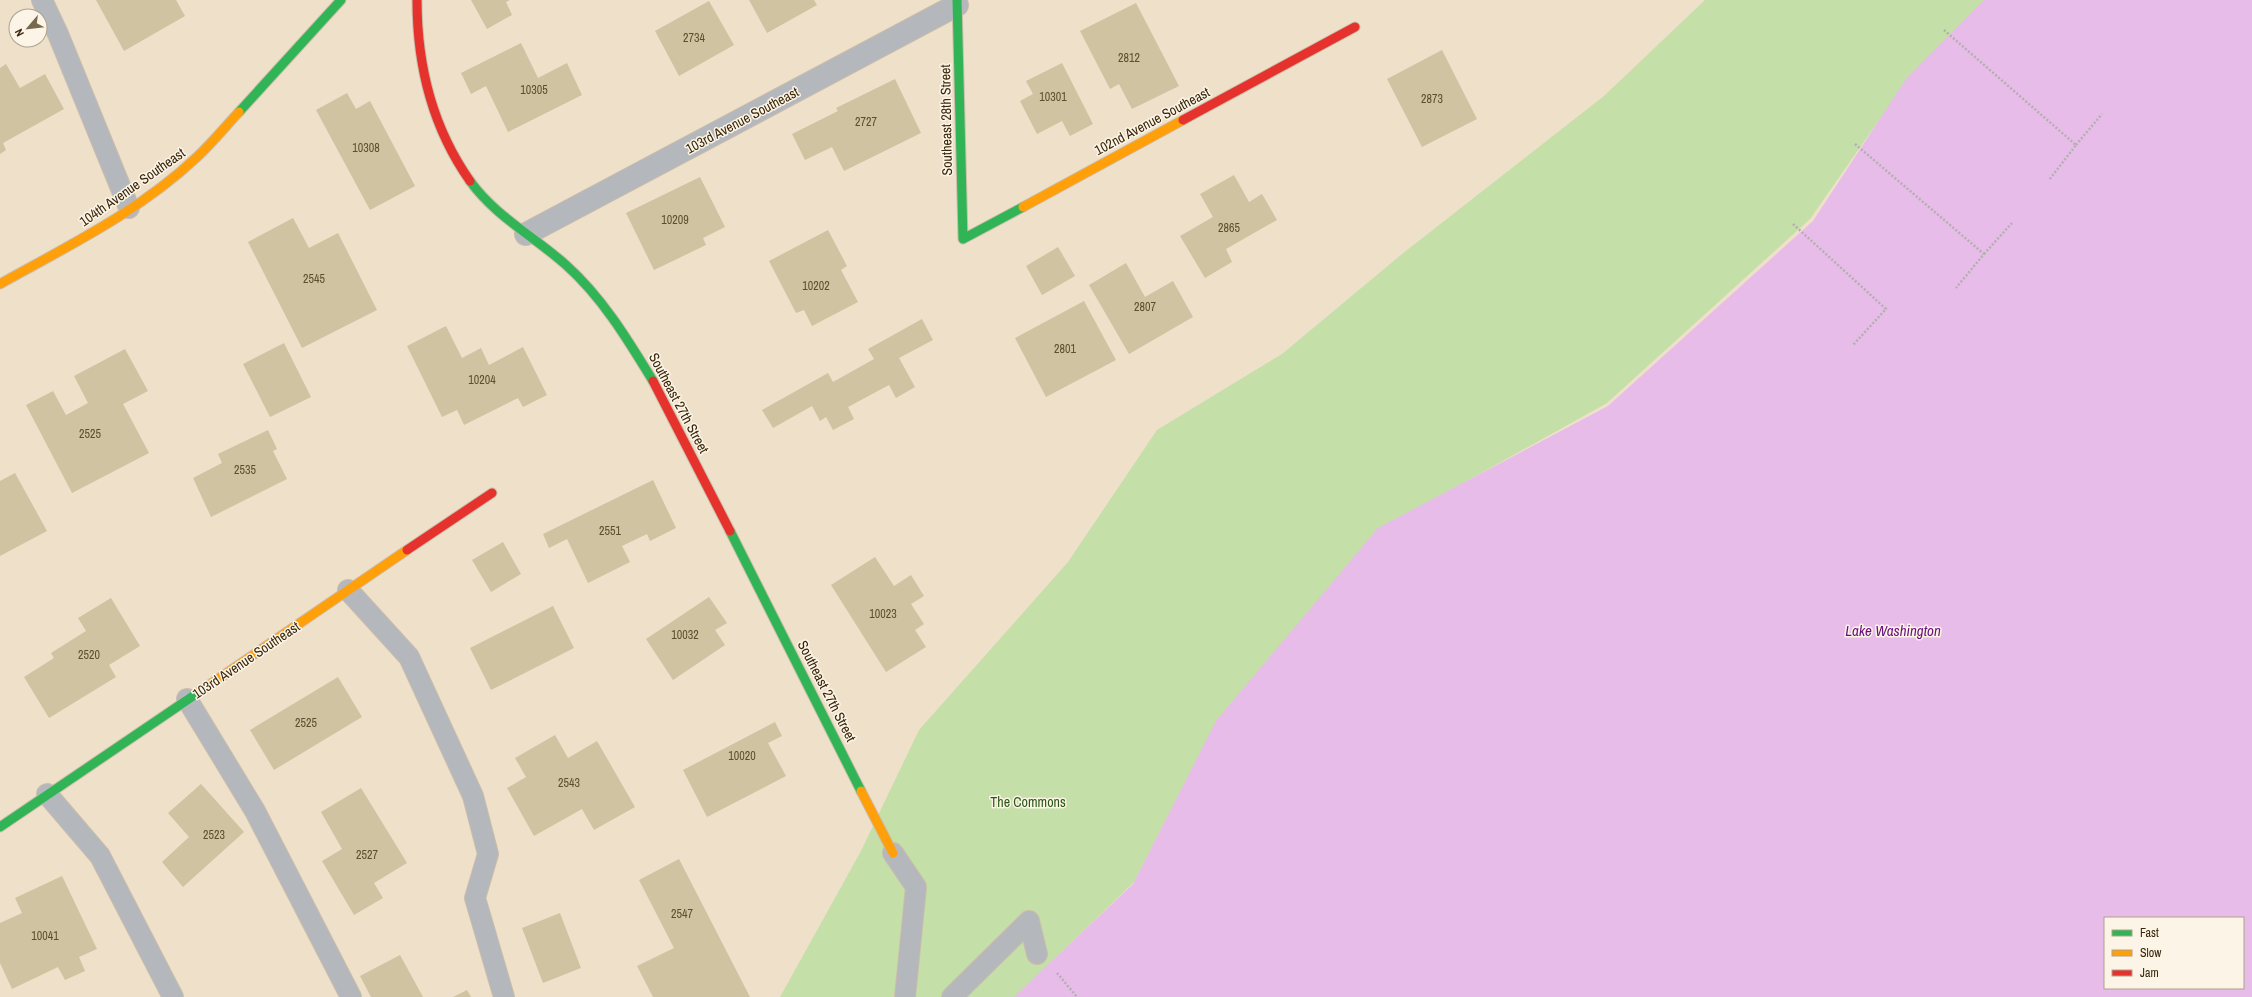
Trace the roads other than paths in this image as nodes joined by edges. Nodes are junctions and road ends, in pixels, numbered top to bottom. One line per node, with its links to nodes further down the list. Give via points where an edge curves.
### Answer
1 (42, 0): 6 (lane)
2 (341, 0): 6 (street, 104th Avenue Southeast, via 197,157)
3 (417, 0): 7 (street, Southeast 27th Street, via 416,21 425,77 442,137 465,176 493,206)
4 (957, 3): 7 (street, 103rd Avenue Southeast); 8 (street, Southeast 28th Street)
5 (1355, 27): 8 (street, 102nd Avenue Southeast)
6 (129, 208): 9 (street, 104th Avenue Southeast, via 96,231)
7 (526, 234): 15 (street, Southeast 27th Street, via 575,273 604,306 660,393)
8 (962, 239)
9 (0, 284)
10 (492, 493): 11 (street, 103rd Avenue Southeast)
11 (348, 590): 12 (street, 103rd Avenue Southeast); 19 (lane, via 409,657 473,796 488,854 475,898)
12 (187, 699): 13 (street, 103rd Avenue Southeast); 18 (lane, via 255,811)
13 (47, 794): 14 (street, 103rd Avenue Southeast); 17 (lane, via 100,856)
14 (0, 827)
15 (893, 853): 20 (lane, via 916,887)
16 (1037, 954): 21 (lane, via 1029,921)
17 (173, 997)
18 (351, 997)
19 (504, 997)
20 (905, 997)
21 (952, 997)

